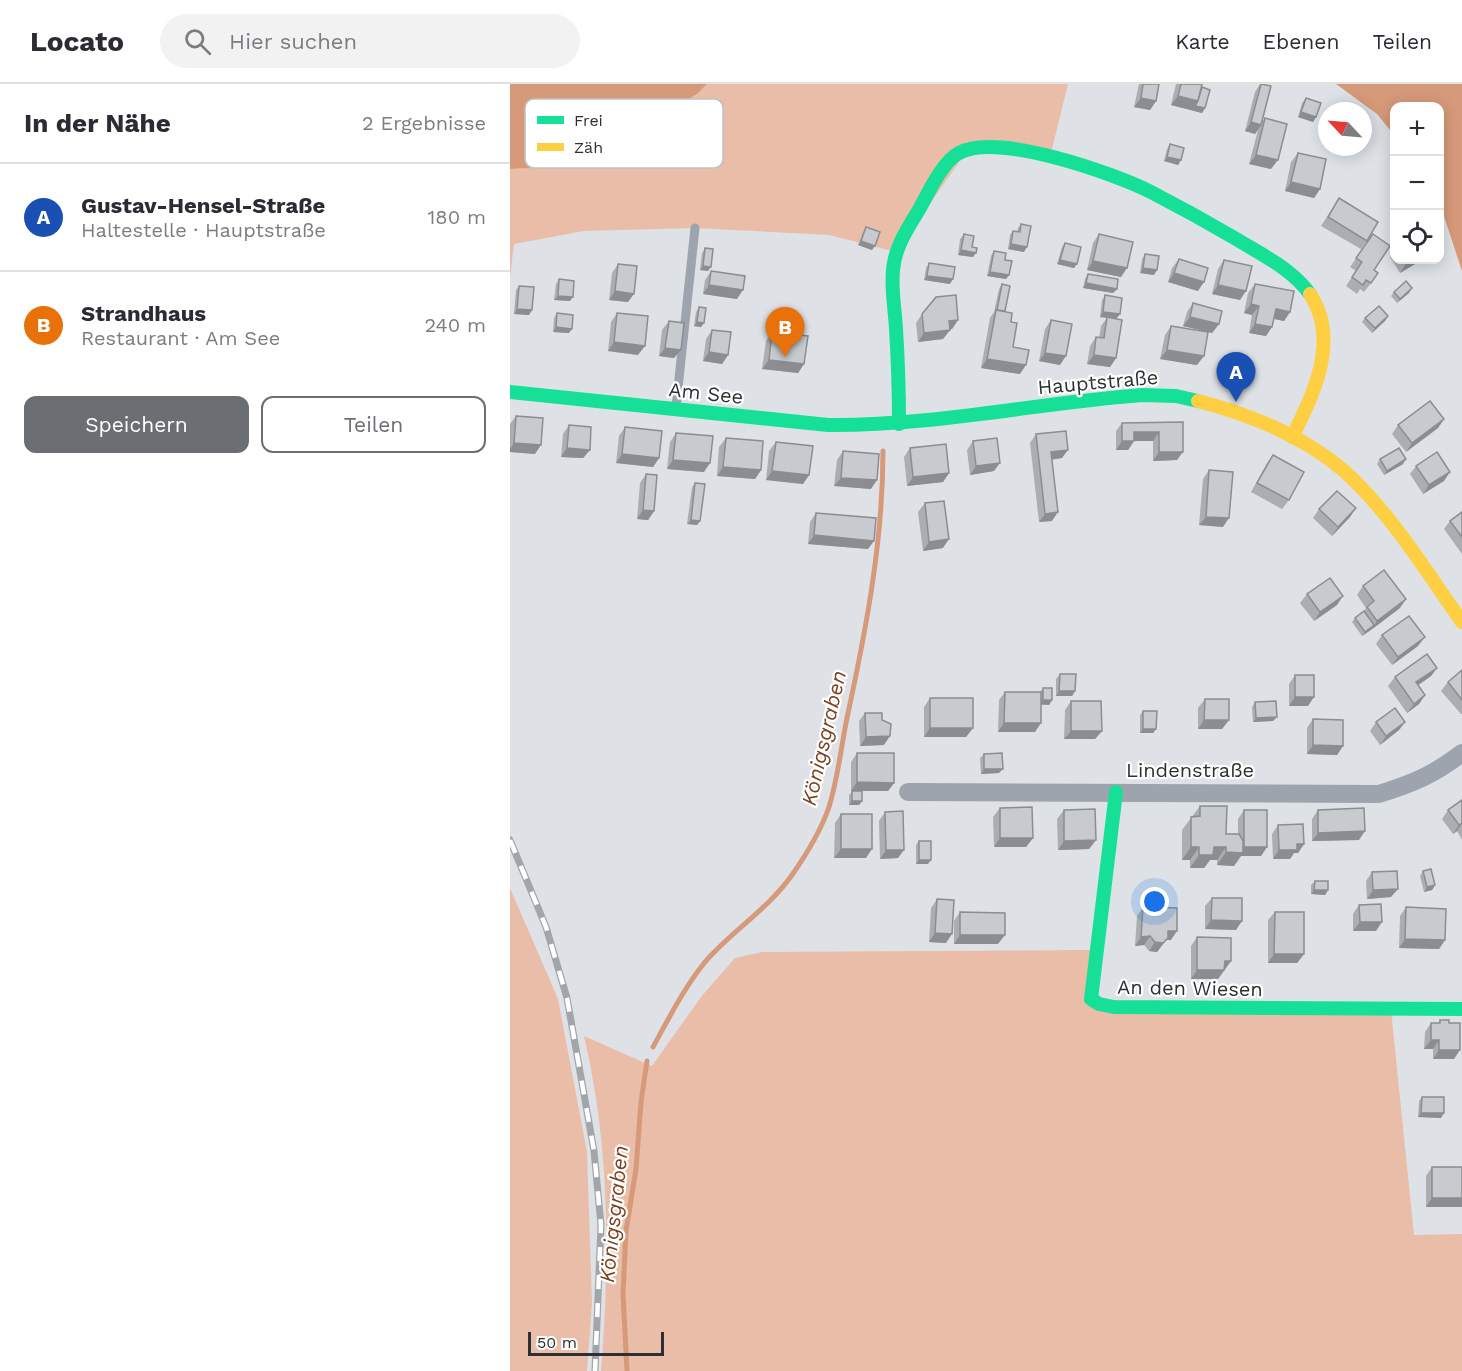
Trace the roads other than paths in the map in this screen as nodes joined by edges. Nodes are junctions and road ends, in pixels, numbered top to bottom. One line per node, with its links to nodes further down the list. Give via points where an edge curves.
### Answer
1 (695, 228): 3 (lane)
2 (510, 392): 3 (street, Am See)
3 (676, 410): 4 (street, Am See, via 828,425)
4 (899, 424): 5 (street, Hauptstraße, via 1148,395 1202,402); 5 (street, via 893,272 896,252 929,190 957,154 969,148 992,147 1090,166 1126,180 1297,278 1313,298 1323,324 1323,350 1309,406)
5 (1292, 437): 6 (street, Hauptstraße, via 1323,455 1362,488)
6 (1462, 621)
7 (1462, 753): 9 (street, Lindenstraße, via 1416,782 1379,794)
8 (908, 792): 9 (street, Lindenstraße)
9 (1116, 792): 10 (street, An den Wiesen, via 1091,999 1114,1007)
10 (1462, 1009)

